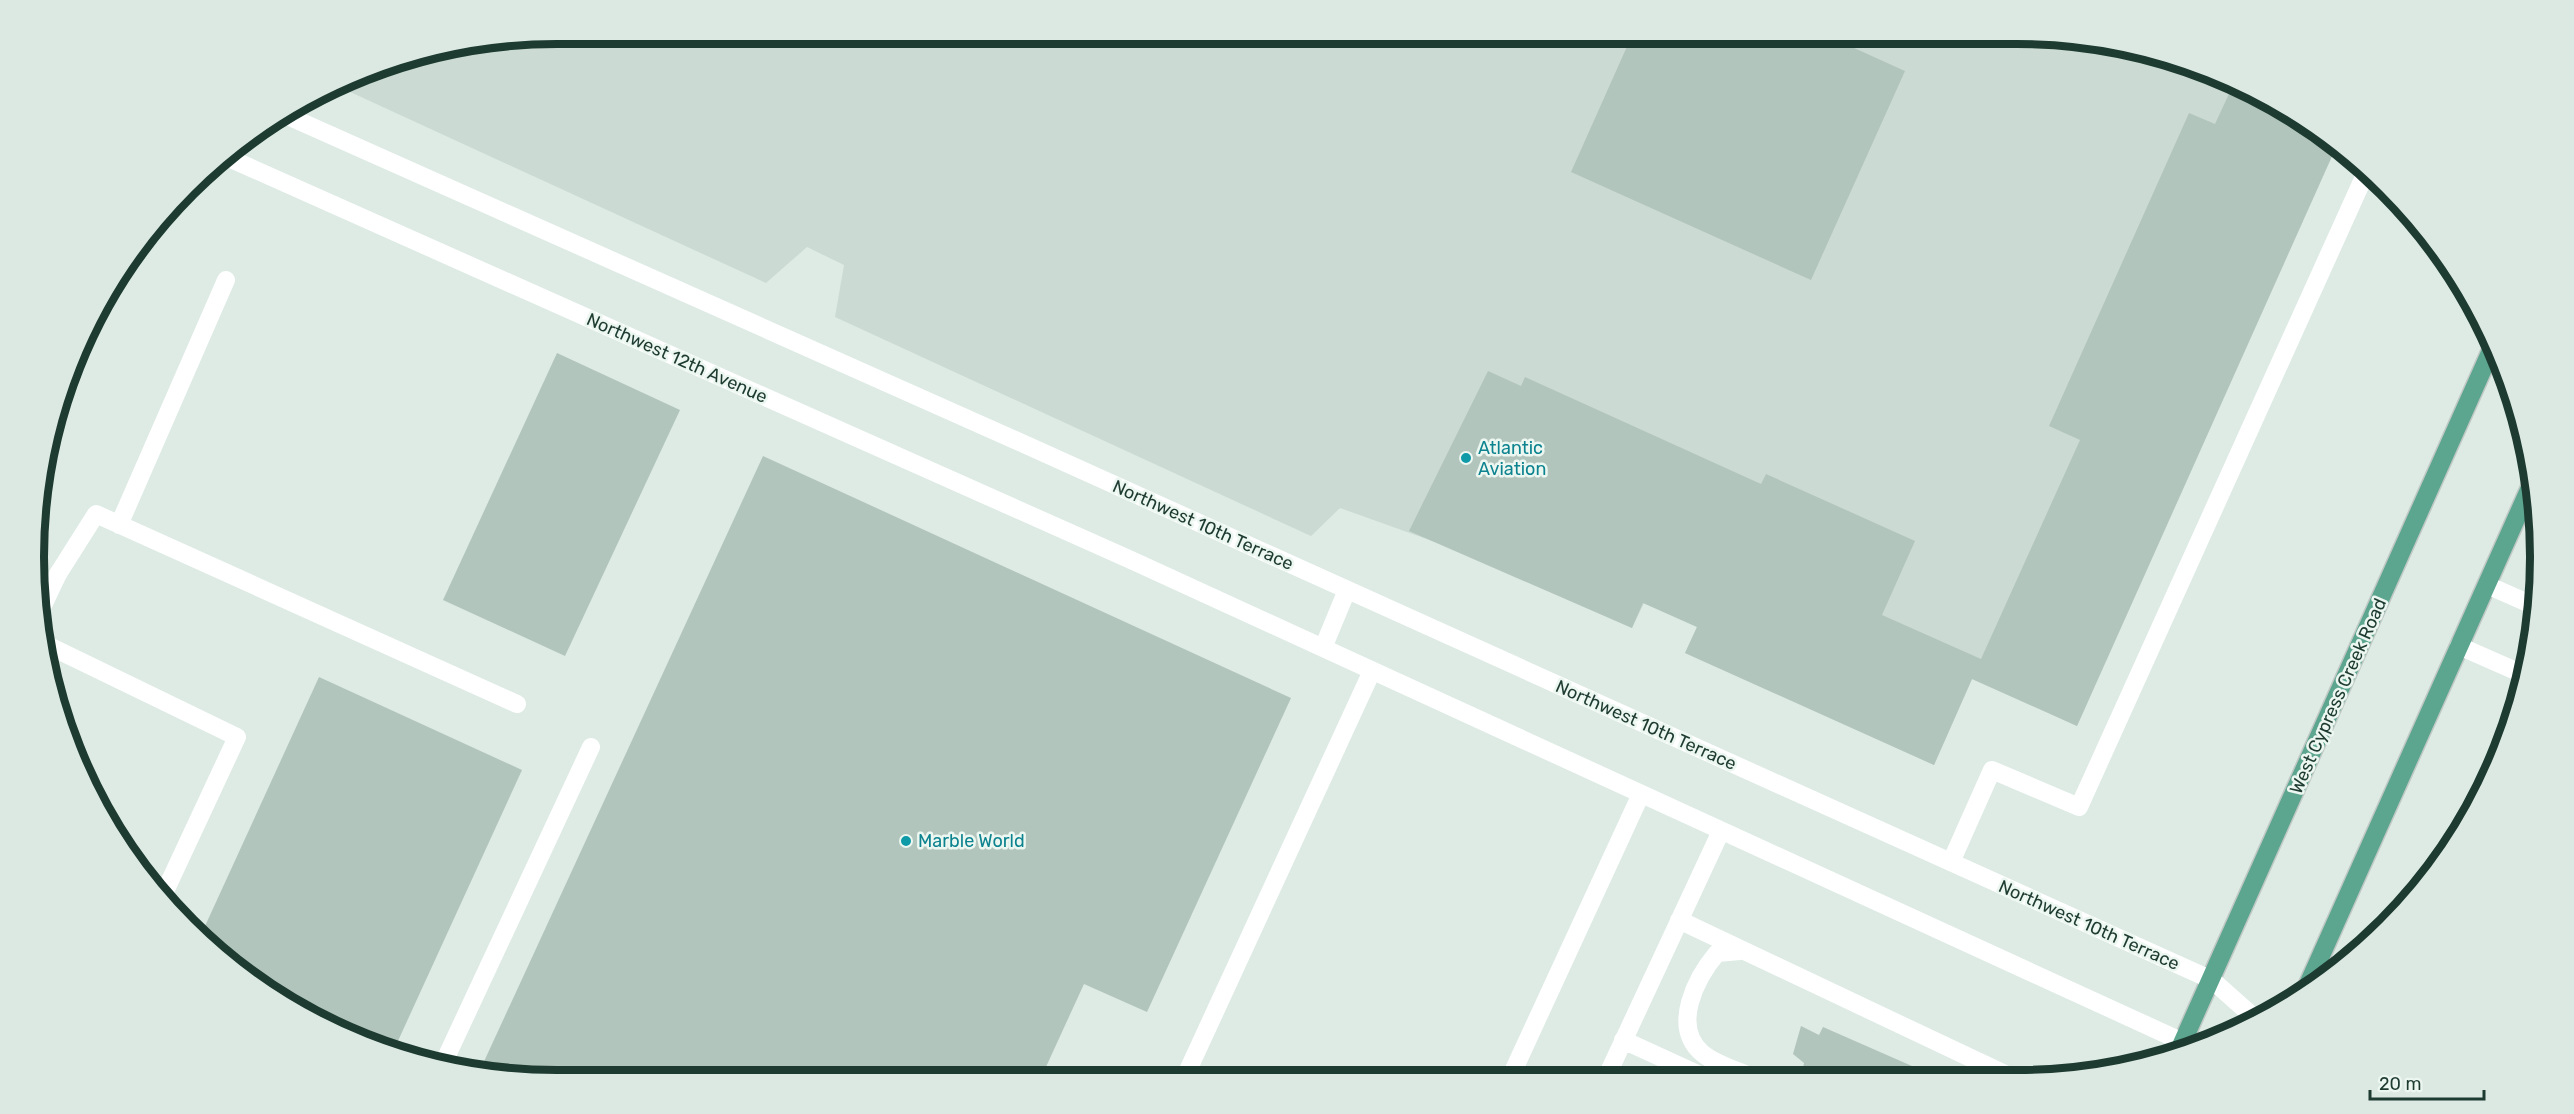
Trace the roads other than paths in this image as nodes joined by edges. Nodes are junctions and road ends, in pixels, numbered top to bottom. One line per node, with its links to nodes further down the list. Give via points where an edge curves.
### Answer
1 (291, 118): 9 (street, Northwest 10th Terrace)
2 (231, 160): 14 (street, Northwest 12th Avenue)
3 (2363, 178): 21 (street, via 2079,807 1992,770)
4 (226, 280): 7 (street)
5 (2489, 355): 26 (main road, West Cypress Creek Road)
6 (2527, 496): 8 (main road)
7 (119, 525): 10 (street, via 96,514); 17 (street)
8 (2487, 585): 11 (street); 12 (main road)
9 (1347, 590): 14 (street); 21 (street, Northwest 10th Terrace)
10 (46, 600)
11 (2528, 603)
12 (2459, 646): 16 (street); 25 (main road)
13 (51, 647): 22 (street, via 237,737)
14 (1323, 648): 15 (street)
15 (1372, 671): 19 (street); 32 (street)
16 (2517, 672)
17 (517, 704)
18 (591, 747): 31 (street)
19 (1641, 794): 20 (street); 33 (street)
20 (1721, 831): 23 (street); 30 (street)
21 (1951, 862): 26 (street, Northwest 10th Terrace)
22 (166, 890)
23 (1679, 921): 24 (street); 28 (street)
24 (1742, 951): 36 (street, via 1717,953 1705,967 1686,1011 1688,1033 1700,1052); 37 (street)
25 (2311, 977)
26 (2212, 980): 27 (street, Northwest 10th Terrace); 29 (main road, West Cypress Creek Road)
27 (2251, 1014)
28 (1623, 1040): 34 (street); 35 (street)
29 (2188, 1041)
30 (2184, 1042)
31 (446, 1058)
32 (1188, 1070)
33 (1513, 1070)
34 (1610, 1070)
35 (1689, 1070)
36 (1737, 1070)
37 (1996, 1070)

